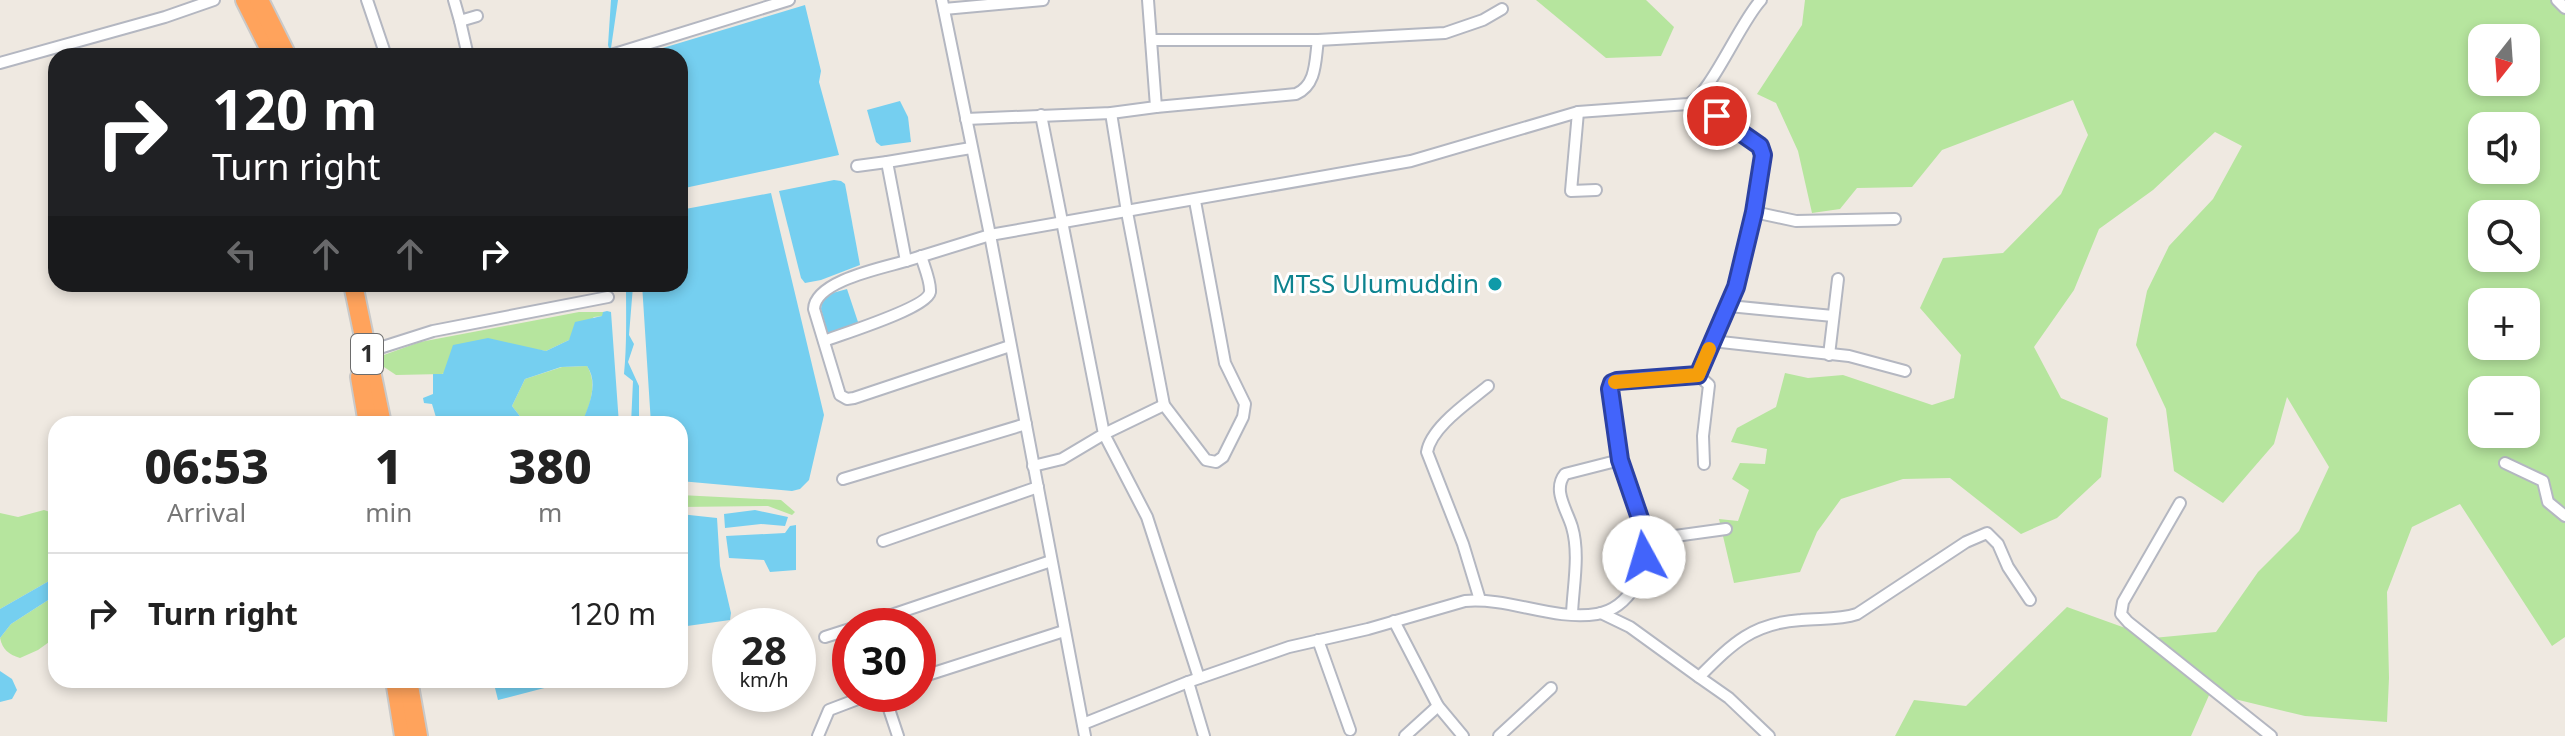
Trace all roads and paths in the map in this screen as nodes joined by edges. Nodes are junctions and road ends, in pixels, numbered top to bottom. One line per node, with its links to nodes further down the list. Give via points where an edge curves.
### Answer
1 (214, 0): 18 (street)
2 (245, 0): 19 (highway)
3 (259, 0): 20 (highway)
4 (367, 0): 21 (street)
5 (454, 0): 15 (street)
6 (789, 0): 23 (street)
7 (1043, 0): 11 (street)
8 (1148, 0): 16 (street)
9 (1761, 0): 26 (street)
10 (2557, 0): 12 (street)
11 (943, 4): 31 (street)
12 (2565, 8)
13 (1502, 9): 17 (street, via 1445,33)
14 (477, 16): 15 (street)
15 (460, 21): 22 (street)
16 (1151, 40): 17 (street); 27 (street)
17 (1318, 40): 27 (street, via 1312,82 1296,94)
18 (54, 48)
19 (269, 48)
20 (283, 48)
21 (383, 48)
22 (466, 48)
23 (636, 48)
24 (48, 50): 25 (street)
25 (0, 63)
26 (1696, 101): 28 (street); 38 (street, via 1763,151)
27 (1156, 107): 29 (street)
28 (1578, 112): 35 (street, via 1571,191); 36 (street, via 1411,161)
29 (1111, 113): 30 (street); 37 (street)
30 (1041, 115): 31 (street); 40 (street)
31 (966, 119): 32 (street)
32 (971, 148): 33 (street); 41 (street)
33 (887, 162): 34 (street); 43 (street)
34 (857, 166)
35 (1596, 190)
36 (1195, 201): 37 (street); 58 (street, via 1225,363 1245,408 1216,462 1206,460)
37 (1127, 212): 40 (street); 58 (street)
38 (1754, 212): 39 (street, via 1796,221); 48 (street)
39 (1895, 219)
40 (1062, 223): 41 (street); 62 (street)
41 (990, 235): 42 (street); 52 (street)
42 (921, 256): 43 (street); 50 (street, via 930,288 925,300)
43 (906, 261): 50 (street, via 822,290 814,309)
44 (1838, 279): 49 (street)
45 (343, 292): 59 (highway, 1)
46 (355, 292): 53 (highway, 1)
47 (608, 297): 53 (street, via 433,331)
48 (1729, 306): 49 (street); 51 (street)
49 (1833, 316): 54 (street)
50 (824, 341): 52 (street, via 840,395 847,399)
51 (1712, 341): 54 (street); 56 (street)
52 (1010, 346): 61 (street)
53 (367, 352): 60 (highway, 1)
54 (1829, 355): 55 (street)
55 (1905, 371)
56 (1698, 375): 63 (street, via 1610,385); 65 (street, via 1710,394)
57 (1488, 386): 75 (street, via 1440,428 1427,452)
58 (1164, 405): 62 (street)
59 (366, 416)
60 (380, 416)
61 (1026, 424): 66 (street); 67 (street)
62 (1104, 434): 66 (street, via 1062,459); 87 (street, via 1159,549)
63 (1620, 460): 72 (street); 79 (street, via 1565,474 1559,482 1575,539)
64 (2505, 463): 70 (street, via 2543,481 2548,502)
65 (1704, 464)
66 (1033, 466): 68 (street)
67 (843, 479)
68 (1038, 487): 73 (street); 74 (street)
69 (2180, 503): 105 (street, via 2121,614)
70 (2565, 516)
71 (1726, 529): 72 (street)
72 (1646, 540): 78 (street, via 1631,594)
73 (883, 541)
74 (1051, 561): 77 (street); 81 (street)
75 (1480, 600): 79 (street); 80 (street)
76 (2030, 600): 86 (street, via 1998,544 1987,533 1980,534 1857,614 1773,623 1742,636)
77 (912, 608)
78 (1601, 613): 79 (street); 86 (street, via 1630,627)
79 (1572, 614)
80 (1394, 621): 84 (street); 91 (street)
81 (1064, 631): 85 (street); 94 (street)
82 (832, 635): 83 (street)
83 (825, 637)
84 (1318, 640): 87 (street); 95 (street)
85 (936, 672)
86 (1699, 677): 104 (street)
87 (1193, 680): 94 (street); 100 (street)
88 (396, 688): 96 (highway)
89 (409, 688): 97 (highway)
90 (1551, 688): 103 (street)
91 (1438, 706): 101 (street); 102 (street)
92 (832, 709): 98 (street)
93 (890, 712): 99 (street)
94 (1084, 730)
95 (1350, 730)
96 (404, 736)
97 (418, 736)
98 (818, 736)
99 (898, 736)
100 (1204, 736)
101 (1405, 736)
102 (1463, 736)
103 (1499, 736)
104 (1769, 736)
105 (2271, 736)

